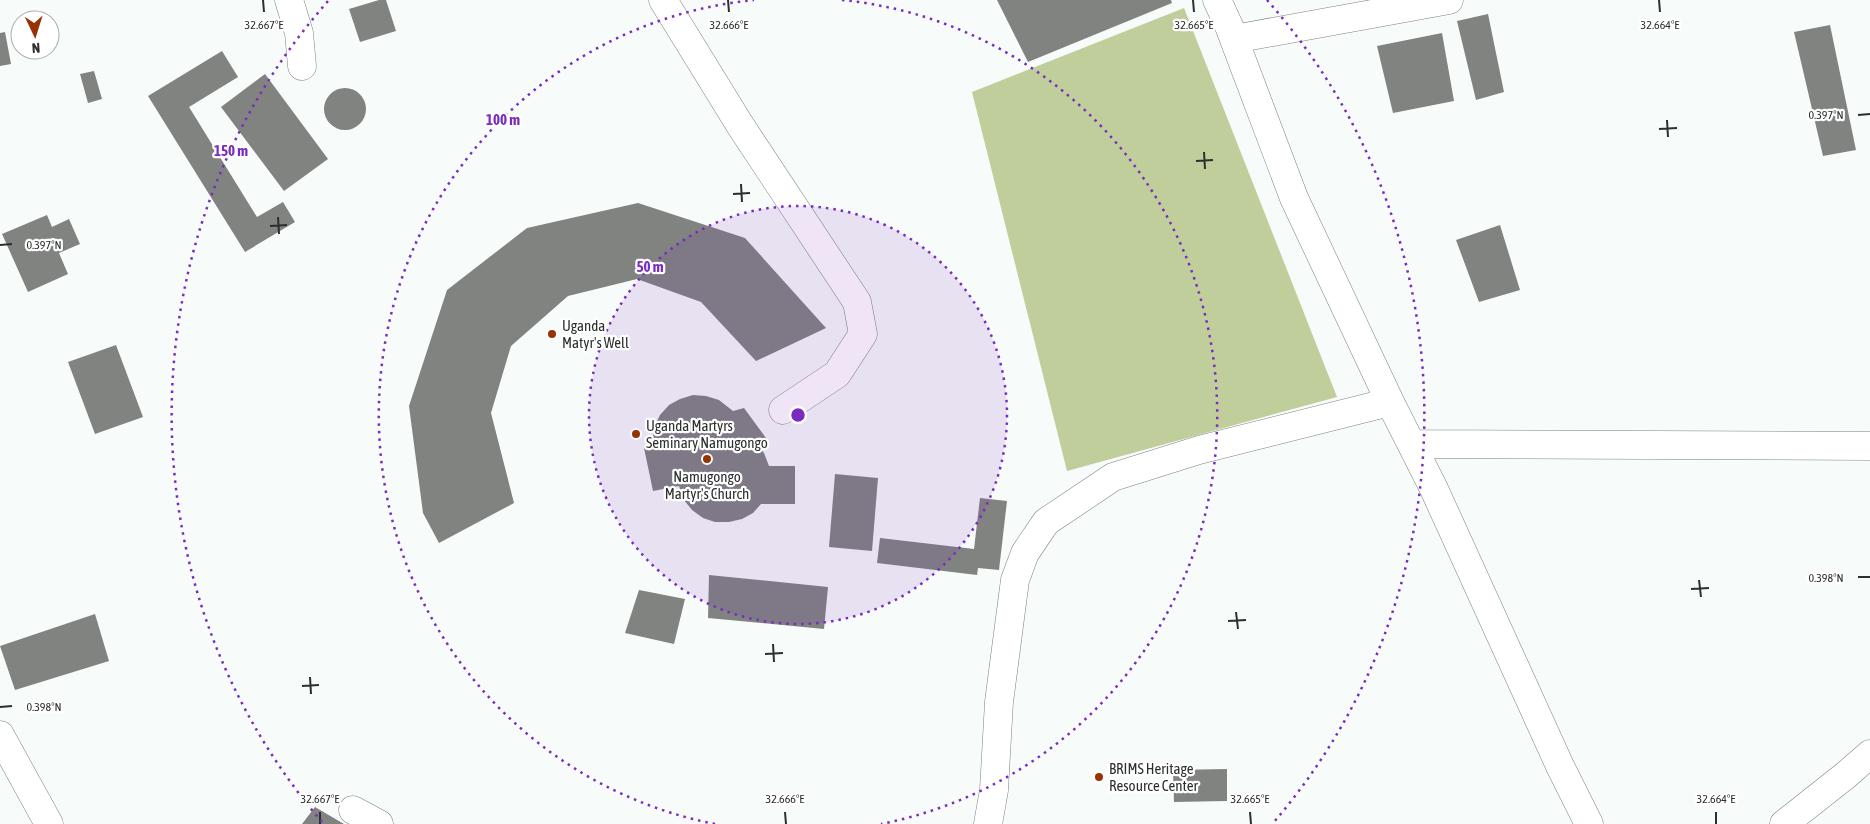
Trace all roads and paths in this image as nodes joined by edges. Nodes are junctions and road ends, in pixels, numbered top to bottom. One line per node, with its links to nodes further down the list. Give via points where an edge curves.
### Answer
1 (289, 0): 6 (street, via 299,33)
2 (663, 0): 8 (street, via 740,125 857,302 863,334 837,374)
3 (1216, 0): 5 (street)
4 (1449, 0): 5 (street)
5 (1234, 40): 7 (street, via 1294,198)
6 (302, 66)
7 (1390, 402): 9 (street); 16 (street, via 1199,450 1113,477 1046,522 1025,553 1015,580)
8 (783, 410)
9 (1412, 444): 10 (street); 17 (street)
10 (1870, 446)
11 (0, 735): 14 (street)
12 (1870, 754): 18 (street)
13 (353, 810): 15 (street)
14 (49, 824)
15 (379, 824)
16 (988, 824)
17 (1589, 824)
18 (1784, 824)

